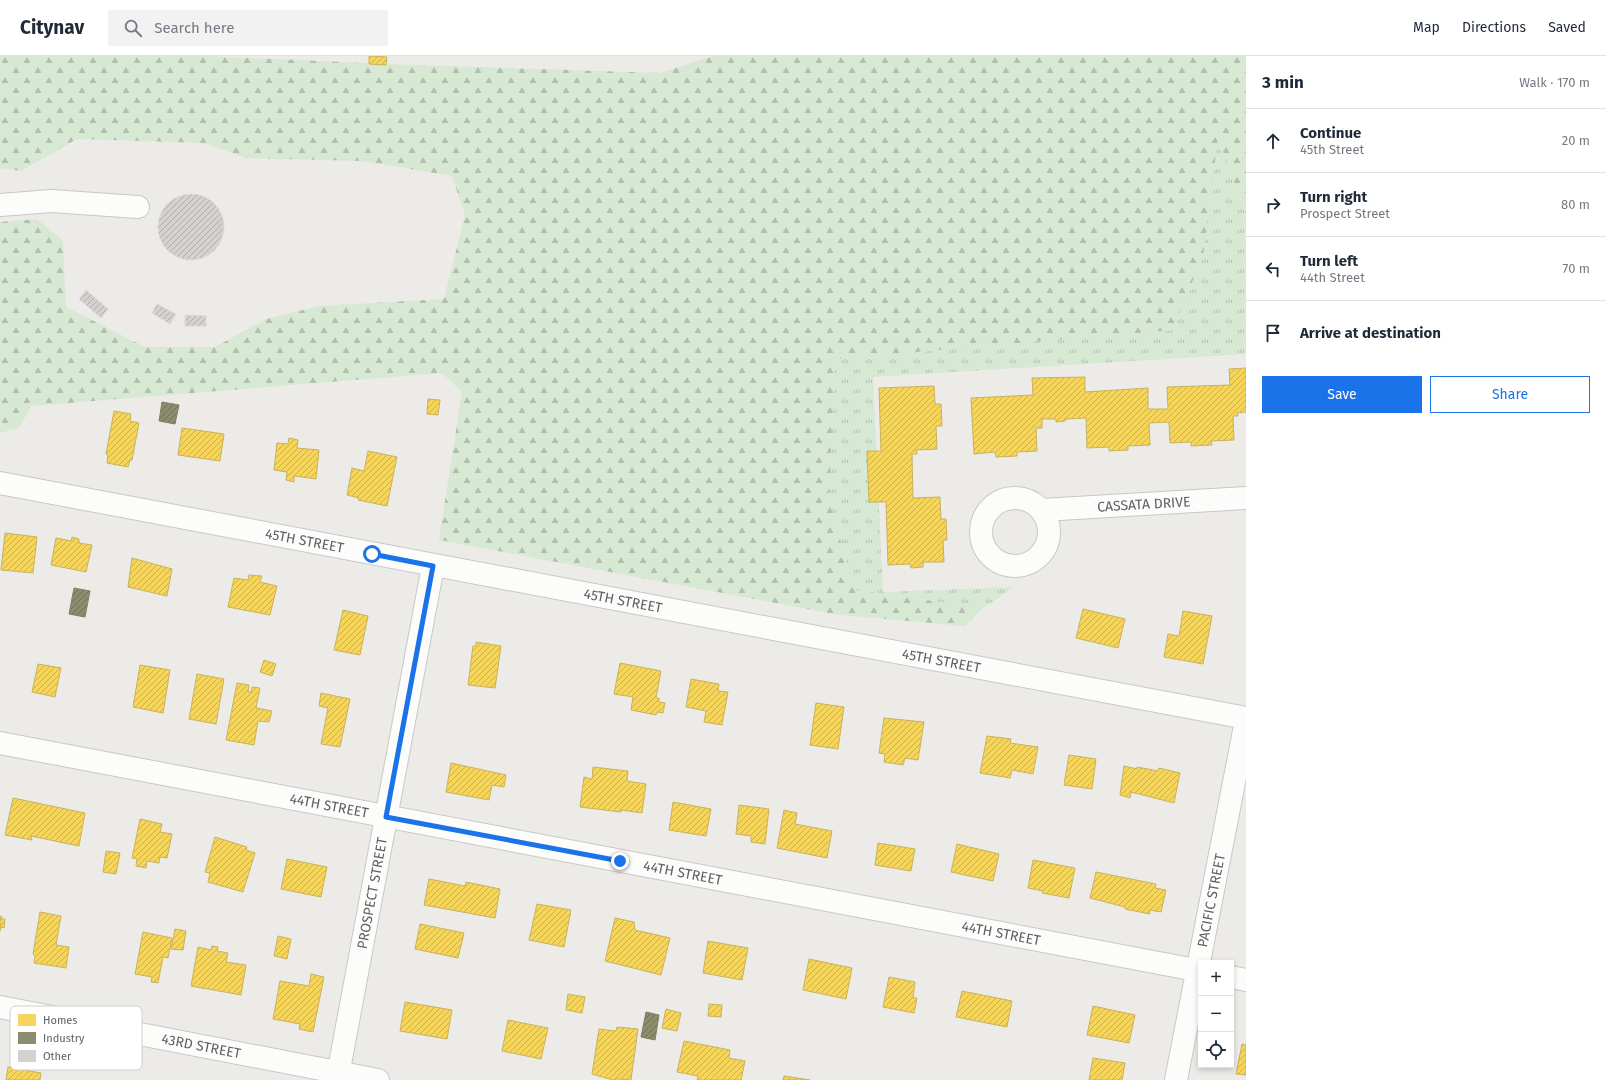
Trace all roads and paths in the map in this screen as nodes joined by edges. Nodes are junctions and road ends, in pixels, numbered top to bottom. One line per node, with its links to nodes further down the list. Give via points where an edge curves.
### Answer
1 (0, 205): 2 (street, via 51,202)
2 (138, 207)
3 (0, 483): 6 (street, 45TH STREET)
4 (1246, 498): 5 (street, CASSATA DRIVE)
5 (1042, 510)
6 (433, 566): 7 (street, 45TH STREET); 9 (street, PROSPECT STREET)
7 (1246, 720): 10 (street, PACIFIC STREET)
8 (0, 744): 9 (street, 44TH STREET)
9 (386, 817): 11 (street, 44TH STREET); 18 (street, PROSPECT STREET)
10 (1201, 960)
11 (1198, 971)
12 (1198, 976): 20 (street, PACIFIC STREET)
13 (1234, 978): 14 (street)
14 (1246, 980)
15 (0, 1007): 16 (street, 43RD STREET)
16 (10, 1009)
17 (142, 1036): 18 (street, 43RD STREET)
18 (338, 1076): 19 (street, 43RD STREET)
19 (378, 1080)
20 (1176, 1080)

